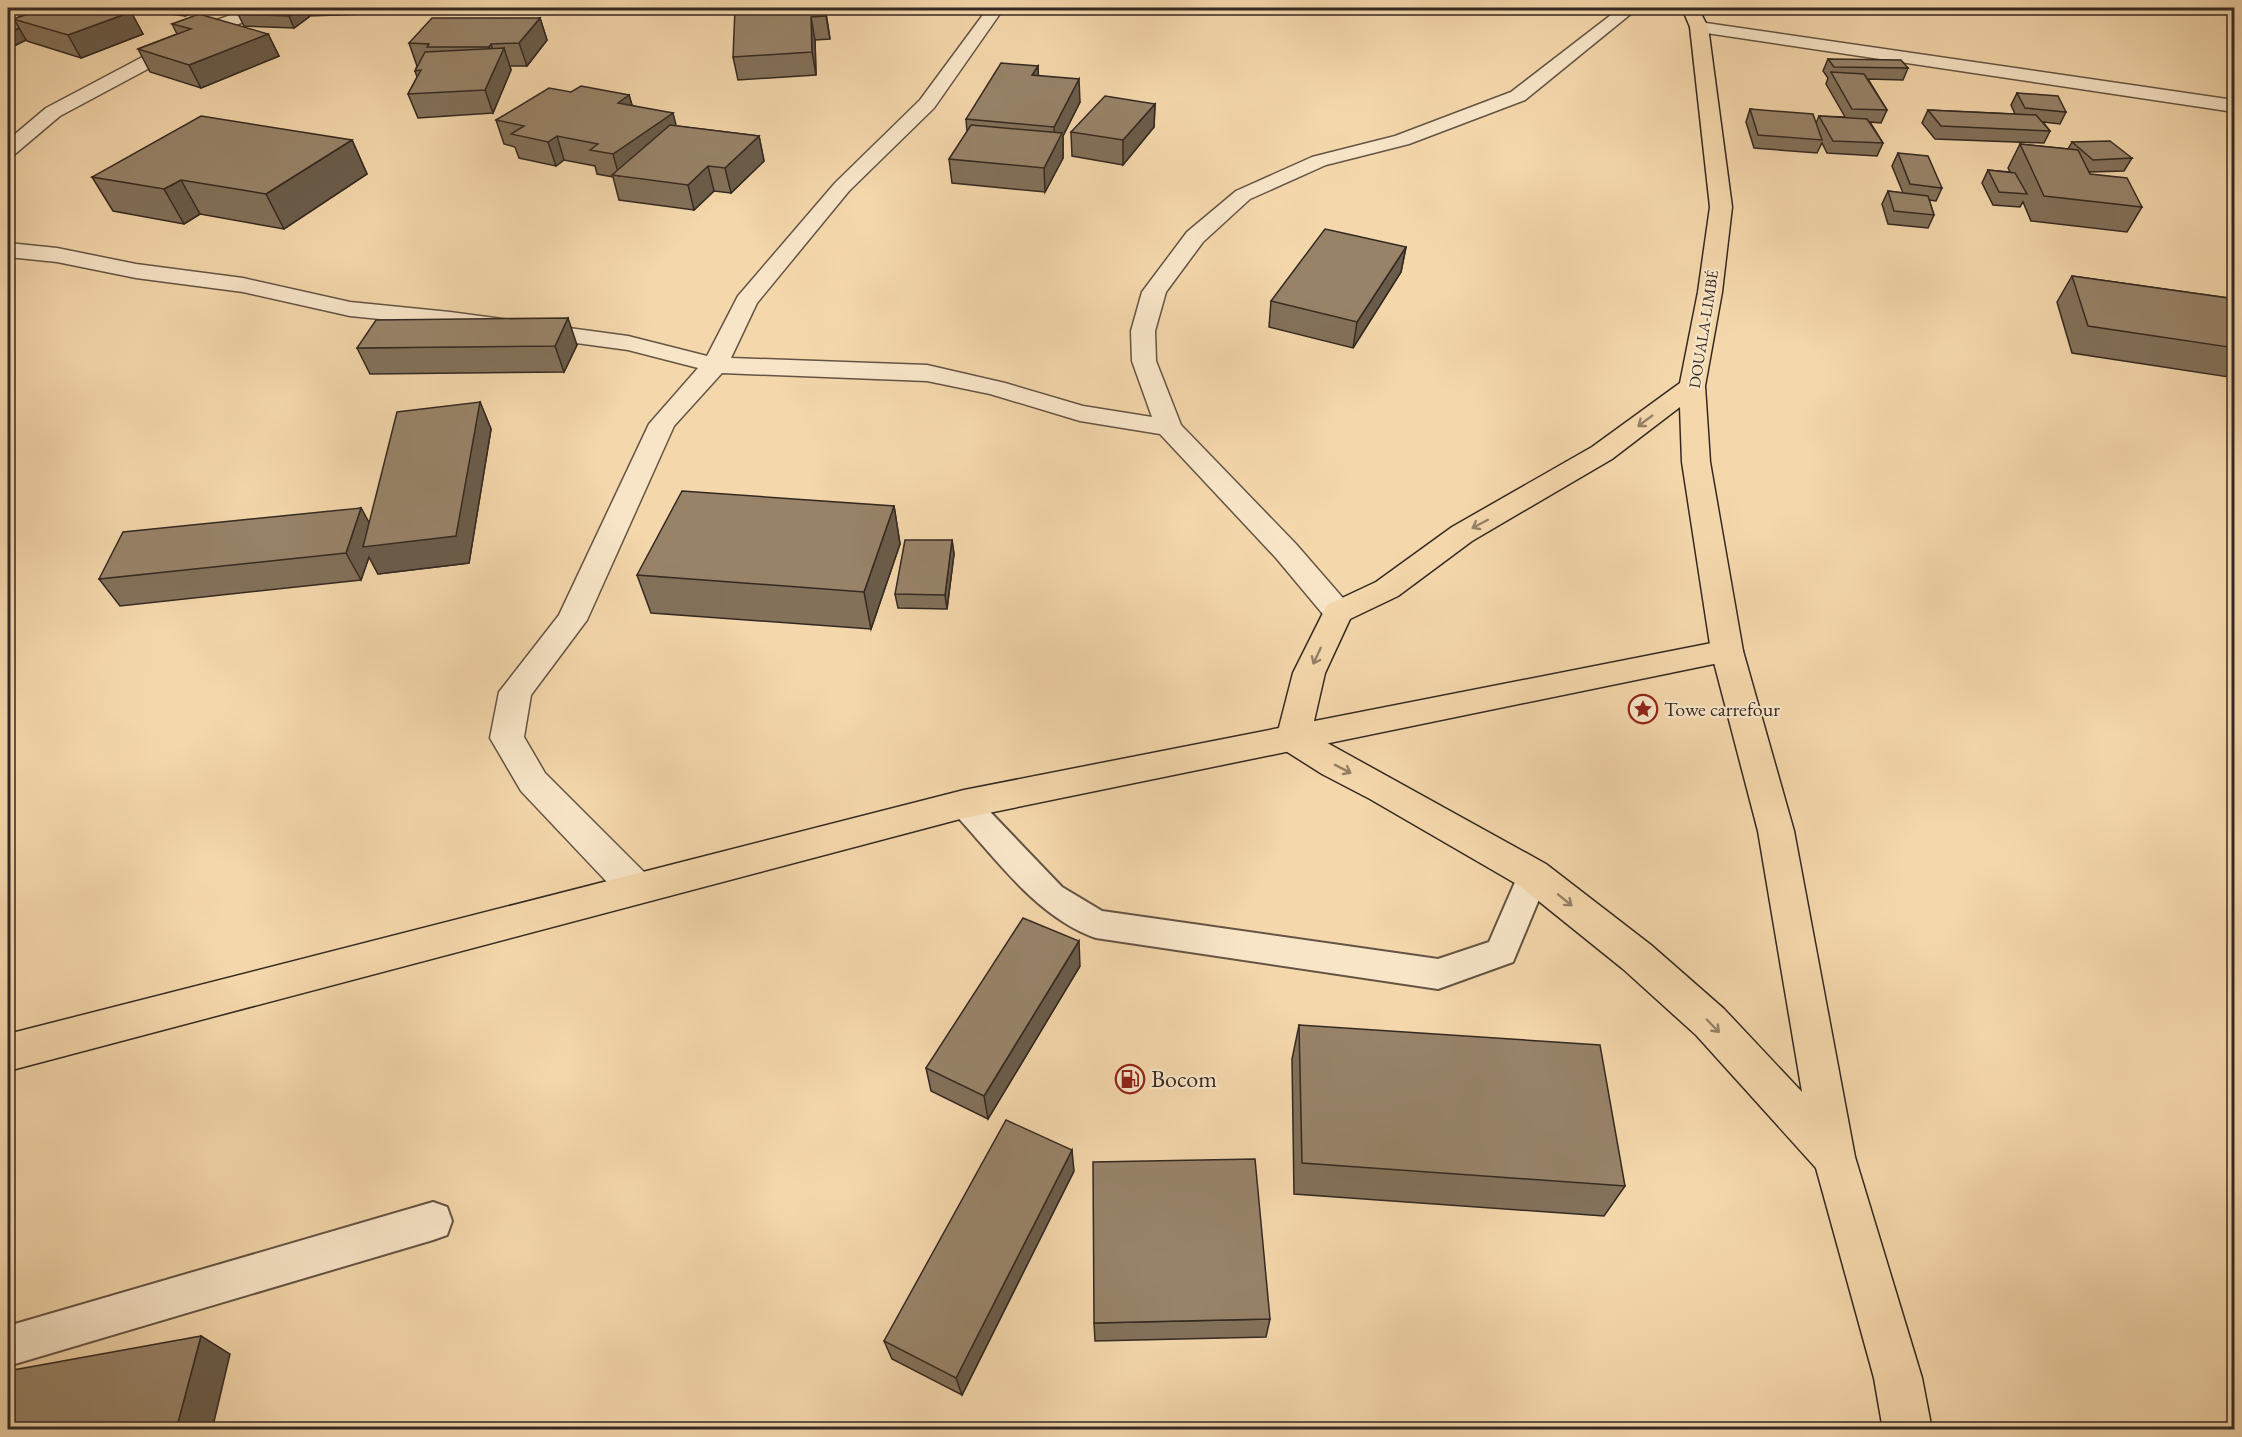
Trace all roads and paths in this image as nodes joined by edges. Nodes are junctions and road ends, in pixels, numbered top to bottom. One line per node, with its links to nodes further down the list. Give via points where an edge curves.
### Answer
1 (264, 8): 6 (street, via 209,29 64,106)
2 (996, 8): 8 (street, via 927,104 842,187 746,301)
3 (1630, 8): 10 (street, via 1518,96 1402,140 1319,161 1243,195 1195,237 1154,292 1143,331 1144,361)
4 (1695, 17): 5 (street); 9 (main road, DOUALA-LIMBÉ, via 1721,207)
5 (2235, 106)
6 (8, 150)
7 (8, 250): 8 (street, via 243,285 350,309 628,343)
8 (715, 365): 10 (street, via 927,373 1080,413); 16 (street, via 662,424 572,620 515,692 507,738 533,782)
9 (1692, 386): 11 (main road, one-way to 11, via 1602,453 1462,534 1387,588); 12 (main road, DOUALA-LIMBÉ, via 1696,462)
10 (1169, 428): 11 (street)
11 (1338, 612): 13 (main road, one-way to 13, via 1309,673)
12 (1727, 651): 13 (main road); 18 (main road, DOUALA-LIMBÉ, via 1776,831)
13 (1293, 739): 14 (main road); 15 (main road, one-way to 15)
14 (964, 804): 15 (lane, via 1051,896 1096,924 1438,974 1501,952); 16 (main road)
15 (1533, 875): 18 (main road, one-way to 18, via 1637,957 1710,1022)
16 (636, 888): 17 (main road)
17 (8, 1053)
18 (1834, 1157): 21 (main road, DOUALA-LIMBÉ, via 1898,1378)
19 (433, 1221): 20 (lane)
20 (8, 1346)
21 (1908, 1430)

